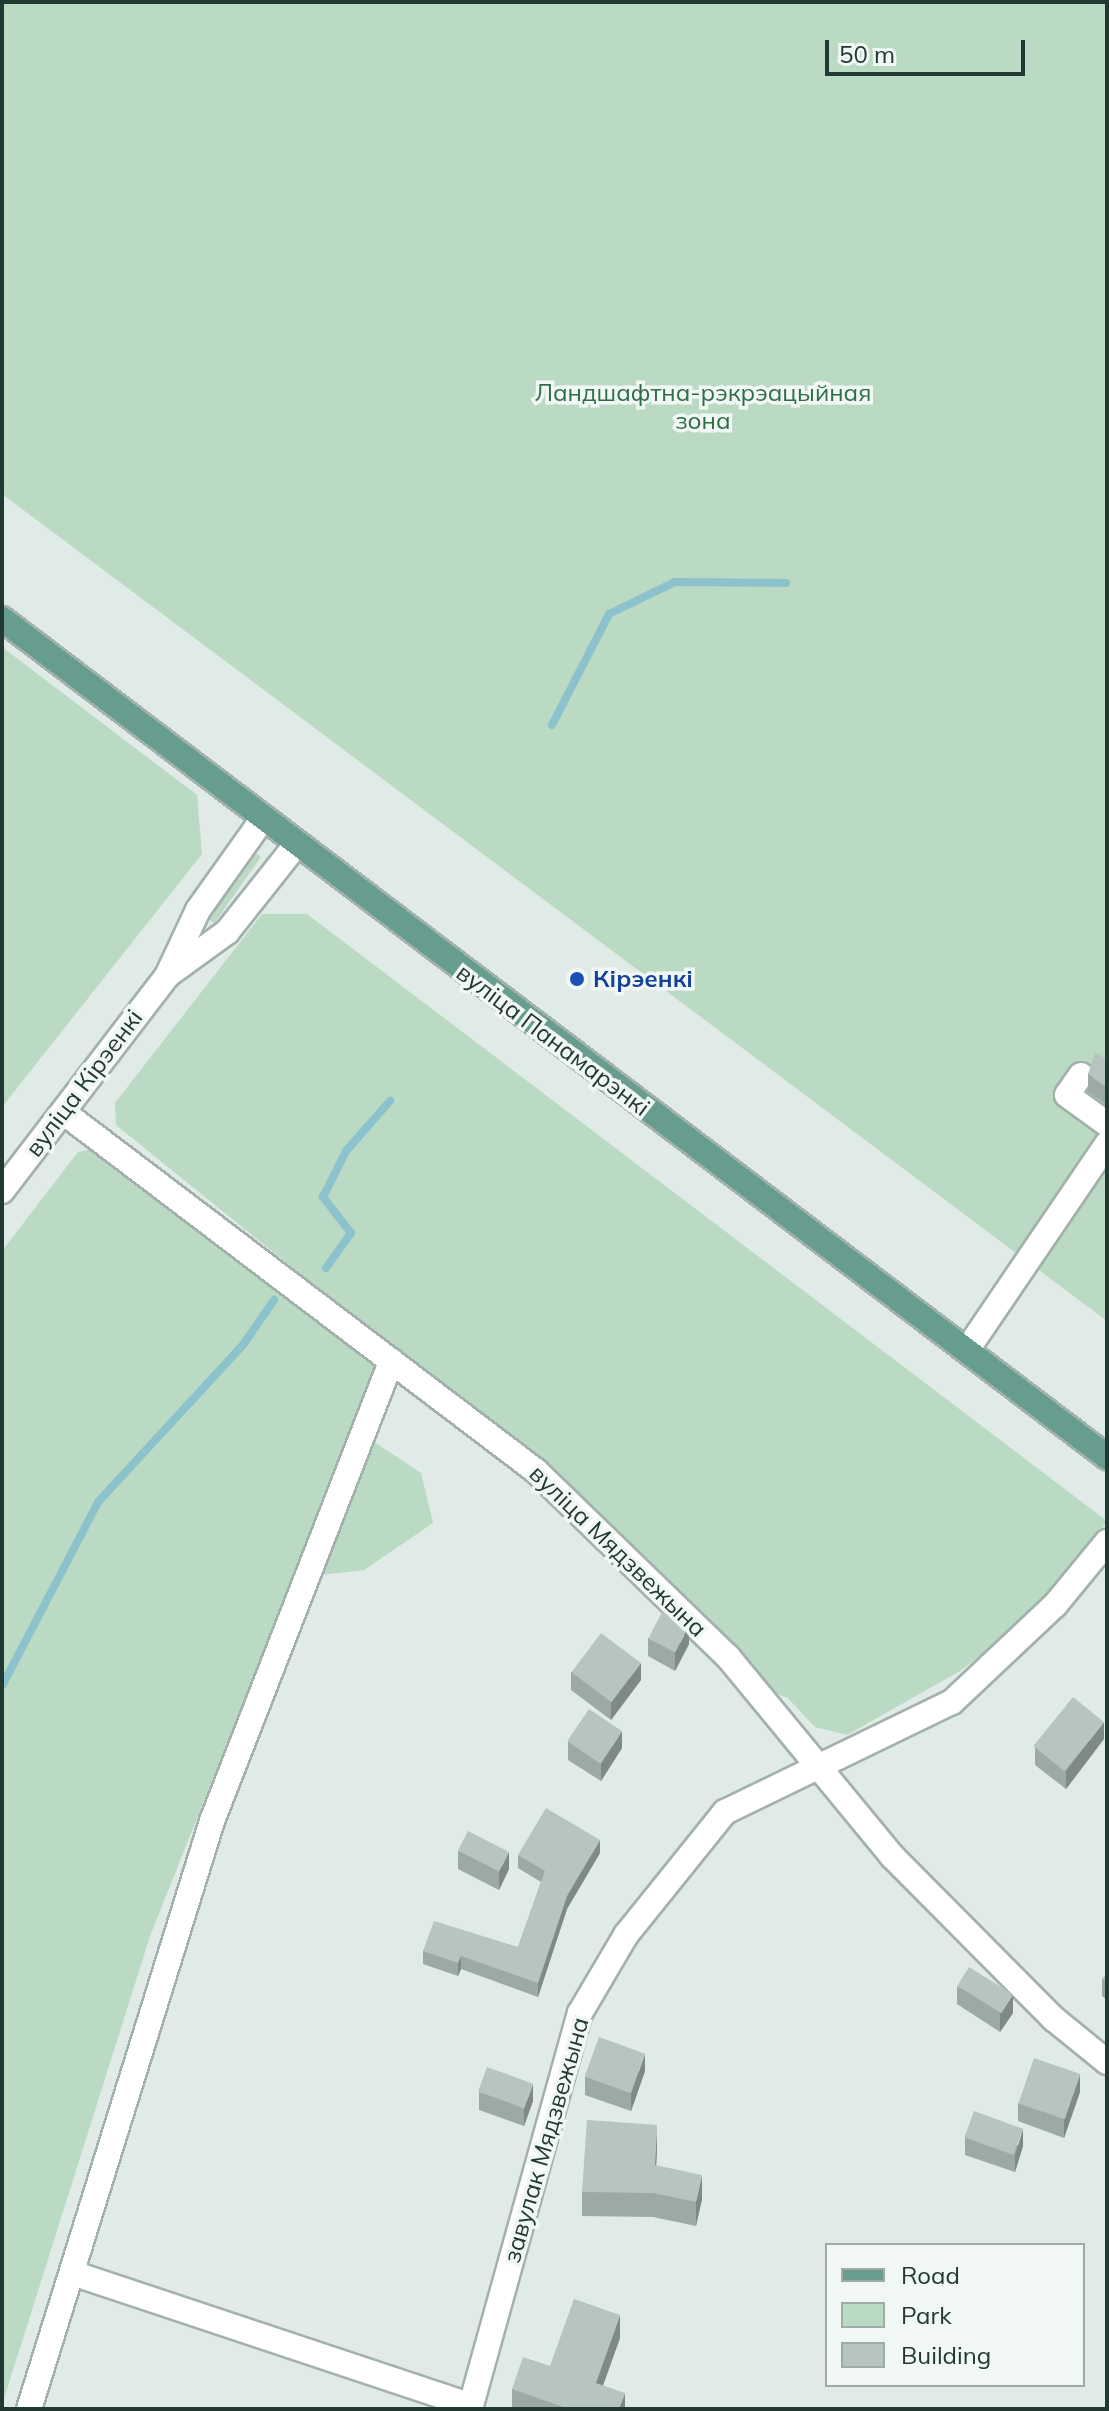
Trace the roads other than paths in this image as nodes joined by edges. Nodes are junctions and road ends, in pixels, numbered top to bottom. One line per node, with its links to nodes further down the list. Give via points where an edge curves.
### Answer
1 (2, 619): 2 (main road, вуліца Панамарэнкі)
2 (262, 820): 3 (main road, вуліца Панамарэнкі); 4 (street, вуліца Кірэенкі, via 198,910)
3 (296, 845): 4 (street, вуліца Кірэенкі, via 227,932); 10 (main road, вуліца Панамарэнкі)
4 (167, 976): 6 (street, вуліца Кірэенкі)
5 (1081, 1075): 7 (street, via 1067,1095)
6 (63, 1112): 9 (street, вуліца Кірэенкі); 11 (street, вуліца Мядзвежына)
7 (1107, 1124)
8 (1107, 1144): 10 (street)
9 (2, 1191)
10 (967, 1350): 12 (main road, вуліца Панамарэнкі)
11 (391, 1361): 14 (street, вуліца Мядзвежына, via 536,1471 728,1657); 16 (street, via 212,1821)
12 (1107, 1457)
13 (1107, 1542): 14 (street, завулак Мядзвежына, via 1055,1605 952,1702)
14 (816, 1768): 15 (street, вуліца Мядзвежына, via 892,1856 1054,2019); 17 (street, завулак Мядзвежына, via 725,1812 626,1935 580,2013)
15 (1107, 2062)
16 (75, 2274): 17 (street); 18 (street)
17 (471, 2408)
18 (29, 2409)

